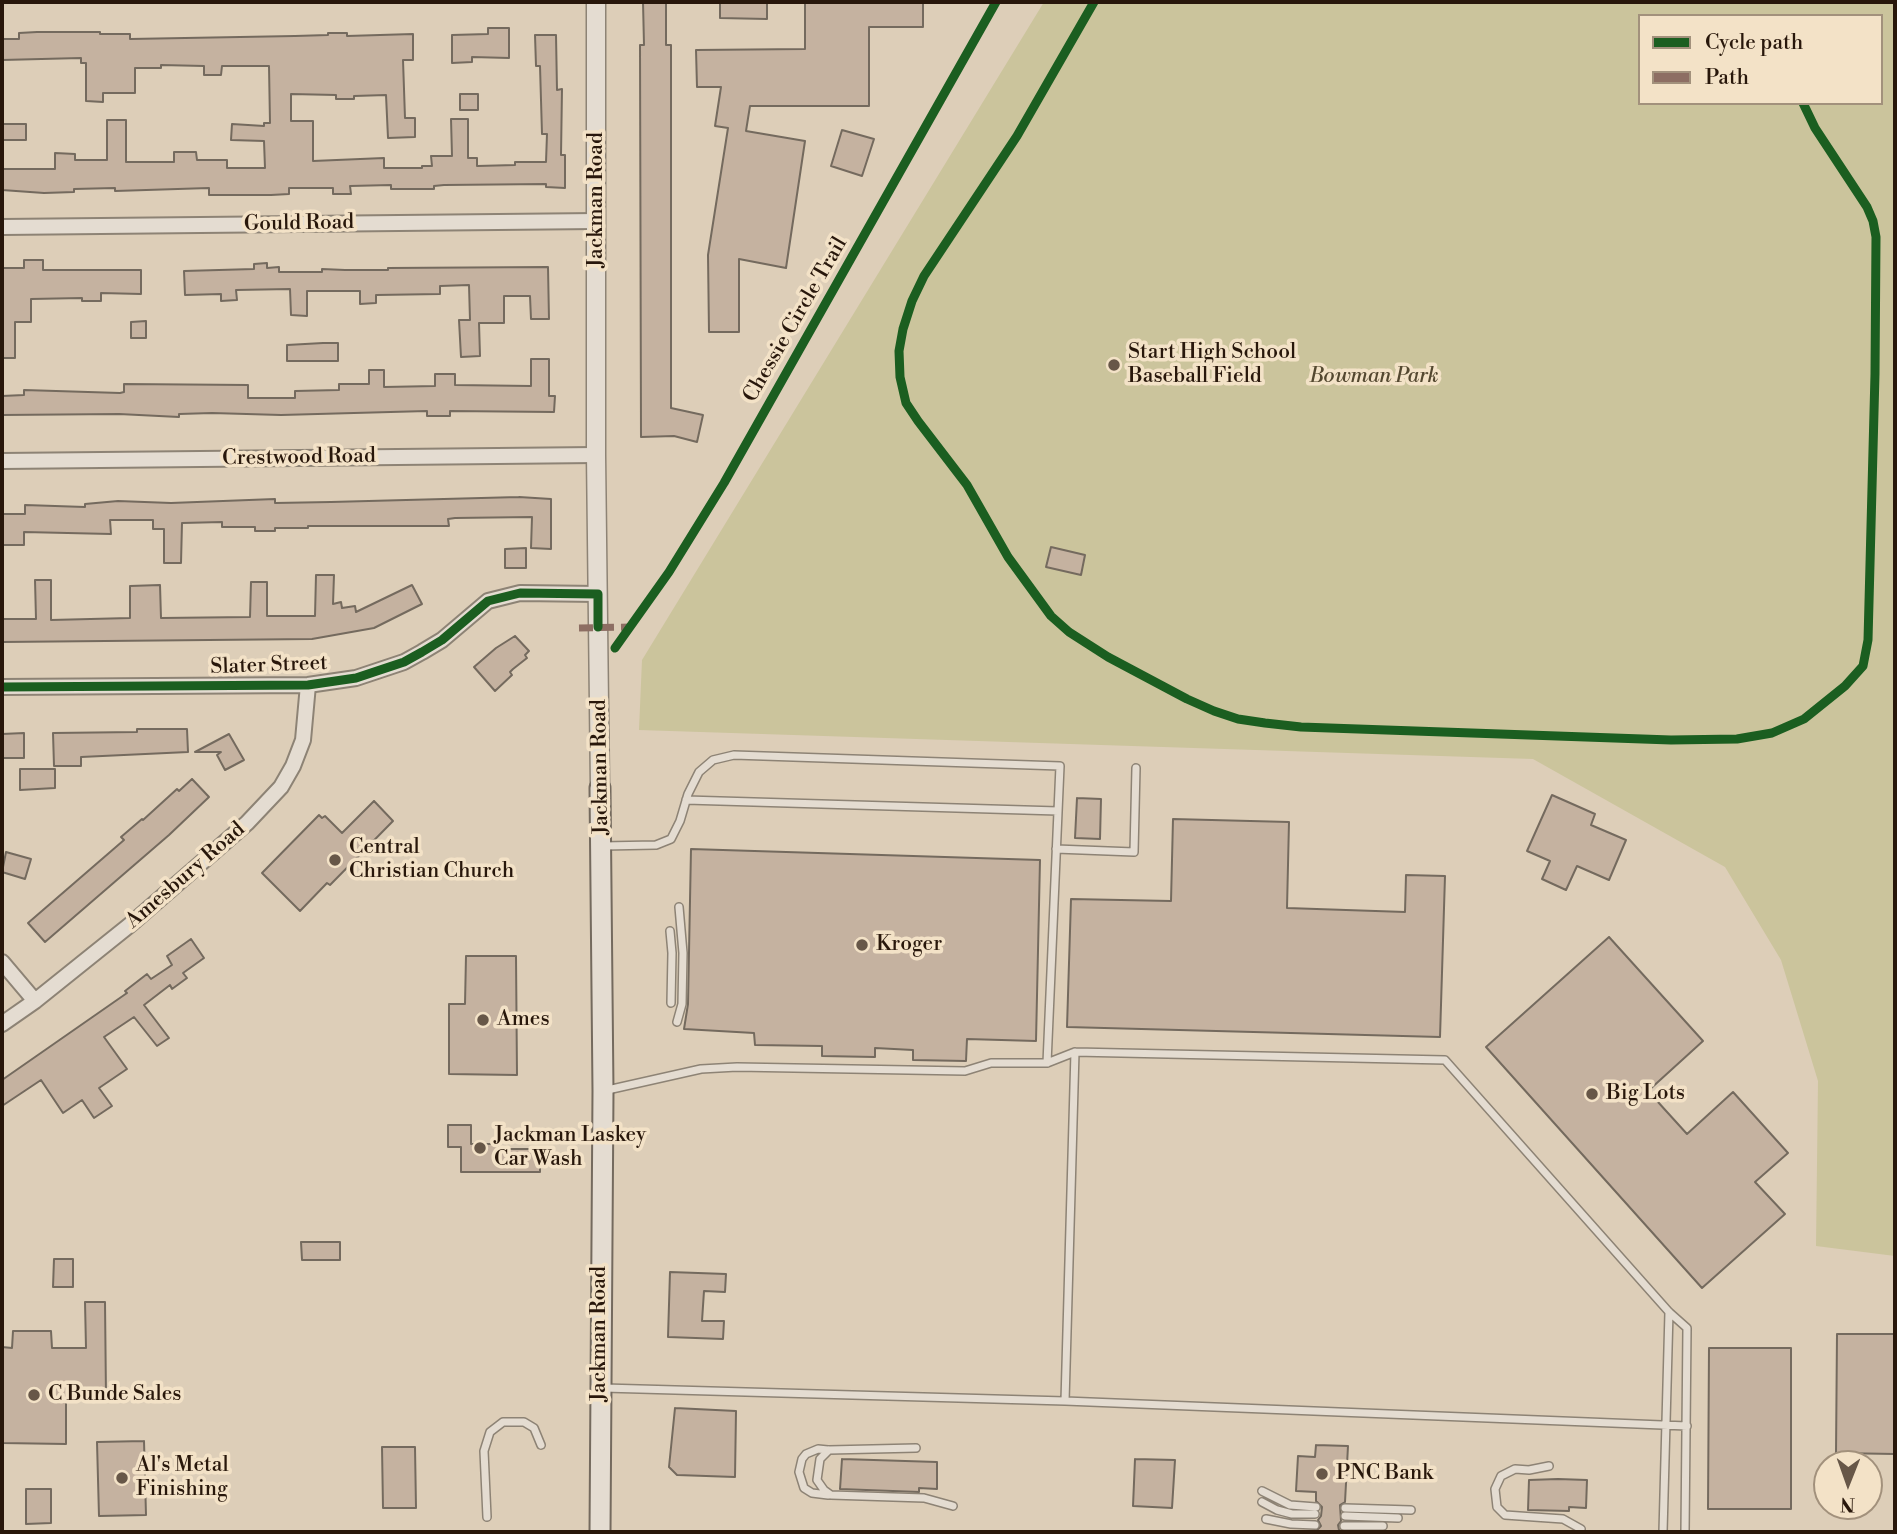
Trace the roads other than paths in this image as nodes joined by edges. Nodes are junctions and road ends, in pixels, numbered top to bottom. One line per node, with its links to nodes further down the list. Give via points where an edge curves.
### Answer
1 (596, 2): 2 (street, Jackman Road)
2 (597, 220): 3 (street, Gould Road); 4 (street, Jackman Road)
3 (2, 227)
4 (596, 455): 5 (street, Crestwood Road); 6 (street, Jackman Road)
5 (2, 461)
6 (598, 594): 7 (street, Slater Street, via 520,593 488,601 442,640 404,662 356,678); 10 (street, Jackman Road)
7 (308, 685): 8 (street, Slater Street); 18 (street, Amesbury Road, via 303,740 281,788 209,858)
8 (2, 687)
9 (1136, 768): 14 (lane, via 1134,852)
10 (600, 788): 13 (main road, Jackman Road)
11 (686, 800): 12 (lane); 12 (lane, via 699,772 713,760 734,755 1060,766); 13 (lane, via 671,839 656,845)
12 (1058, 811): 14 (lane)
13 (603, 846): 24 (main road, Jackman Road)
14 (1056, 849): 23 (lane)
15 (679, 907): 20 (lane, via 683,953)
16 (670, 931): 19 (lane)
17 (2, 962): 18 (street)
18 (35, 1001): 21 (street, Amesbury Road)
19 (671, 1003)
20 (677, 1022)
21 (2, 1024)
22 (1075, 1052): 23 (lane); 25 (lane, via 1445,1060); 27 (lane)
23 (1047, 1063): 24 (lane, via 990,1063 965,1071 701,1069)
24 (603, 1091): 26 (main road, Jackman Road)
25 (1669, 1312): 28 (lane); 29 (lane, via 1687,1328)
26 (600, 1388): 27 (lane); 46 (main road, Jackman Road)
27 (1065, 1401): 28 (lane)
28 (1665, 1426): 29 (lane); 47 (lane)
29 (1687, 1426): 48 (lane)
30 (541, 1445): 39 (lane, via 534,1428 524,1422 503,1422 490,1432 484,1451)
31 (916, 1448): 32 (lane)
32 (829, 1450): 35 (lane, via 820,1459 817,1472 820,1486); 35 (lane, via 806,1454 799,1472 807,1490)
33 (1549, 1466): 45 (lane, via 1514,1469 1501,1476 1495,1489 1497,1507 1505,1515 1563,1519)
34 (1262, 1491): 36 (lane, via 1290,1506 1315,1511 1292,1514)
35 (831, 1495): 37 (lane, via 924,1498)
36 (1262, 1502)
37 (953, 1506)
38 (1411, 1510): 40 (lane, via 1345,1512)
39 (486, 1517)
40 (1398, 1518)
41 (1266, 1519): 42 (lane)
42 (1315, 1525)
43 (1344, 1526): 44 (lane)
44 (1383, 1527)
45 (1581, 1529)
46 (600, 1532)
47 (1663, 1532)
48 (1685, 1532)

